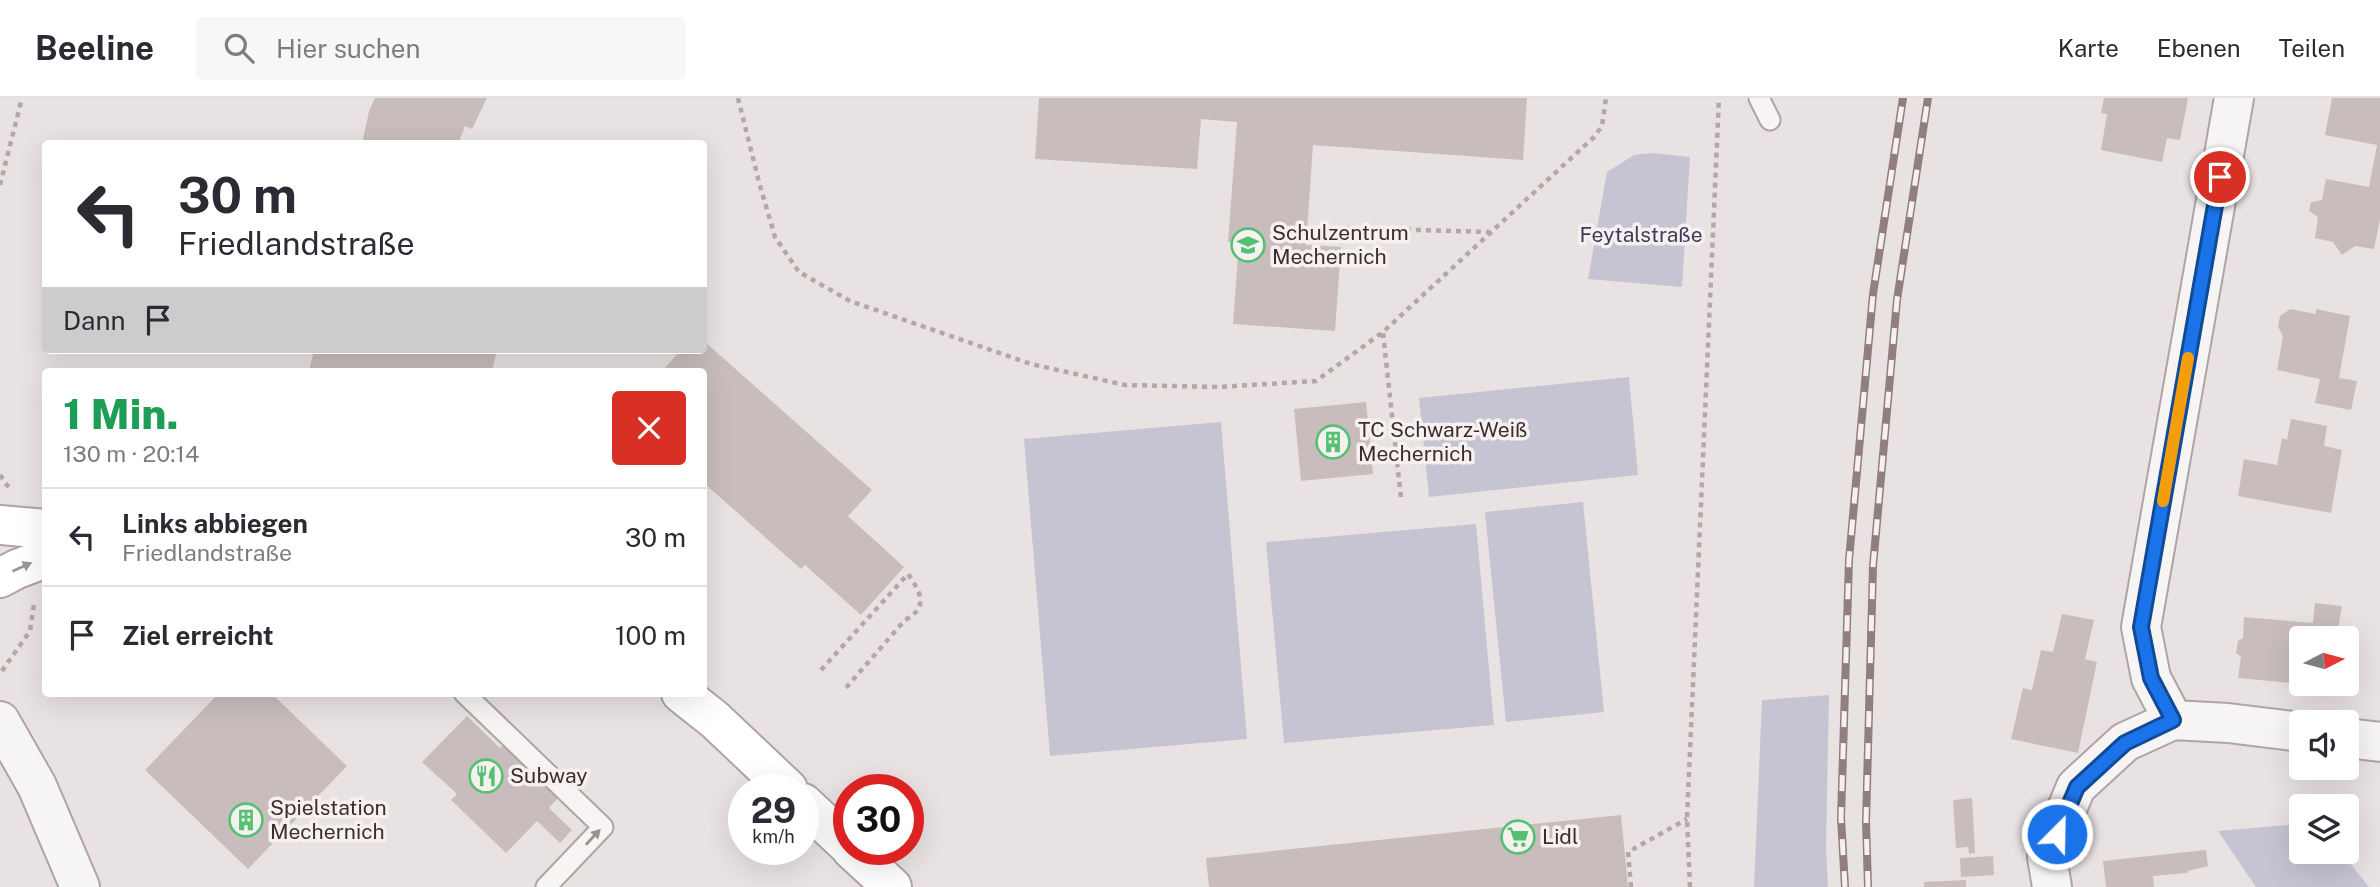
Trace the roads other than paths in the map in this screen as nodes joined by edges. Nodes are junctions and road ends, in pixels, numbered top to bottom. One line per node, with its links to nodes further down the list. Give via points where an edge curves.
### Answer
1 (1759, 98): 3 (lane)
2 (2234, 98): 10 (street, via 2141,627 2151,678)
3 (1770, 120)
4 (0, 525): 5 (main road)
5 (42, 529)
6 (42, 560): 7 (main road, one-way to 6)
7 (0, 578)
8 (468, 697): 20 (lane, one-way to 8, via 603,827)
9 (686, 697): 15 (main road)
10 (2173, 720): 12 (street); 22 (street, via 2125,743 2077,787 2047,857)
11 (0, 721): 19 (street, via 37,786)
12 (2289, 731)
13 (2359, 739): 14 (street)
14 (2380, 742)
15 (772, 774)
16 (819, 818): 17 (main road)
17 (833, 831)
18 (869, 865): 21 (main road)
19 (80, 887)
20 (546, 887)
21 (892, 887)
22 (2052, 887)

